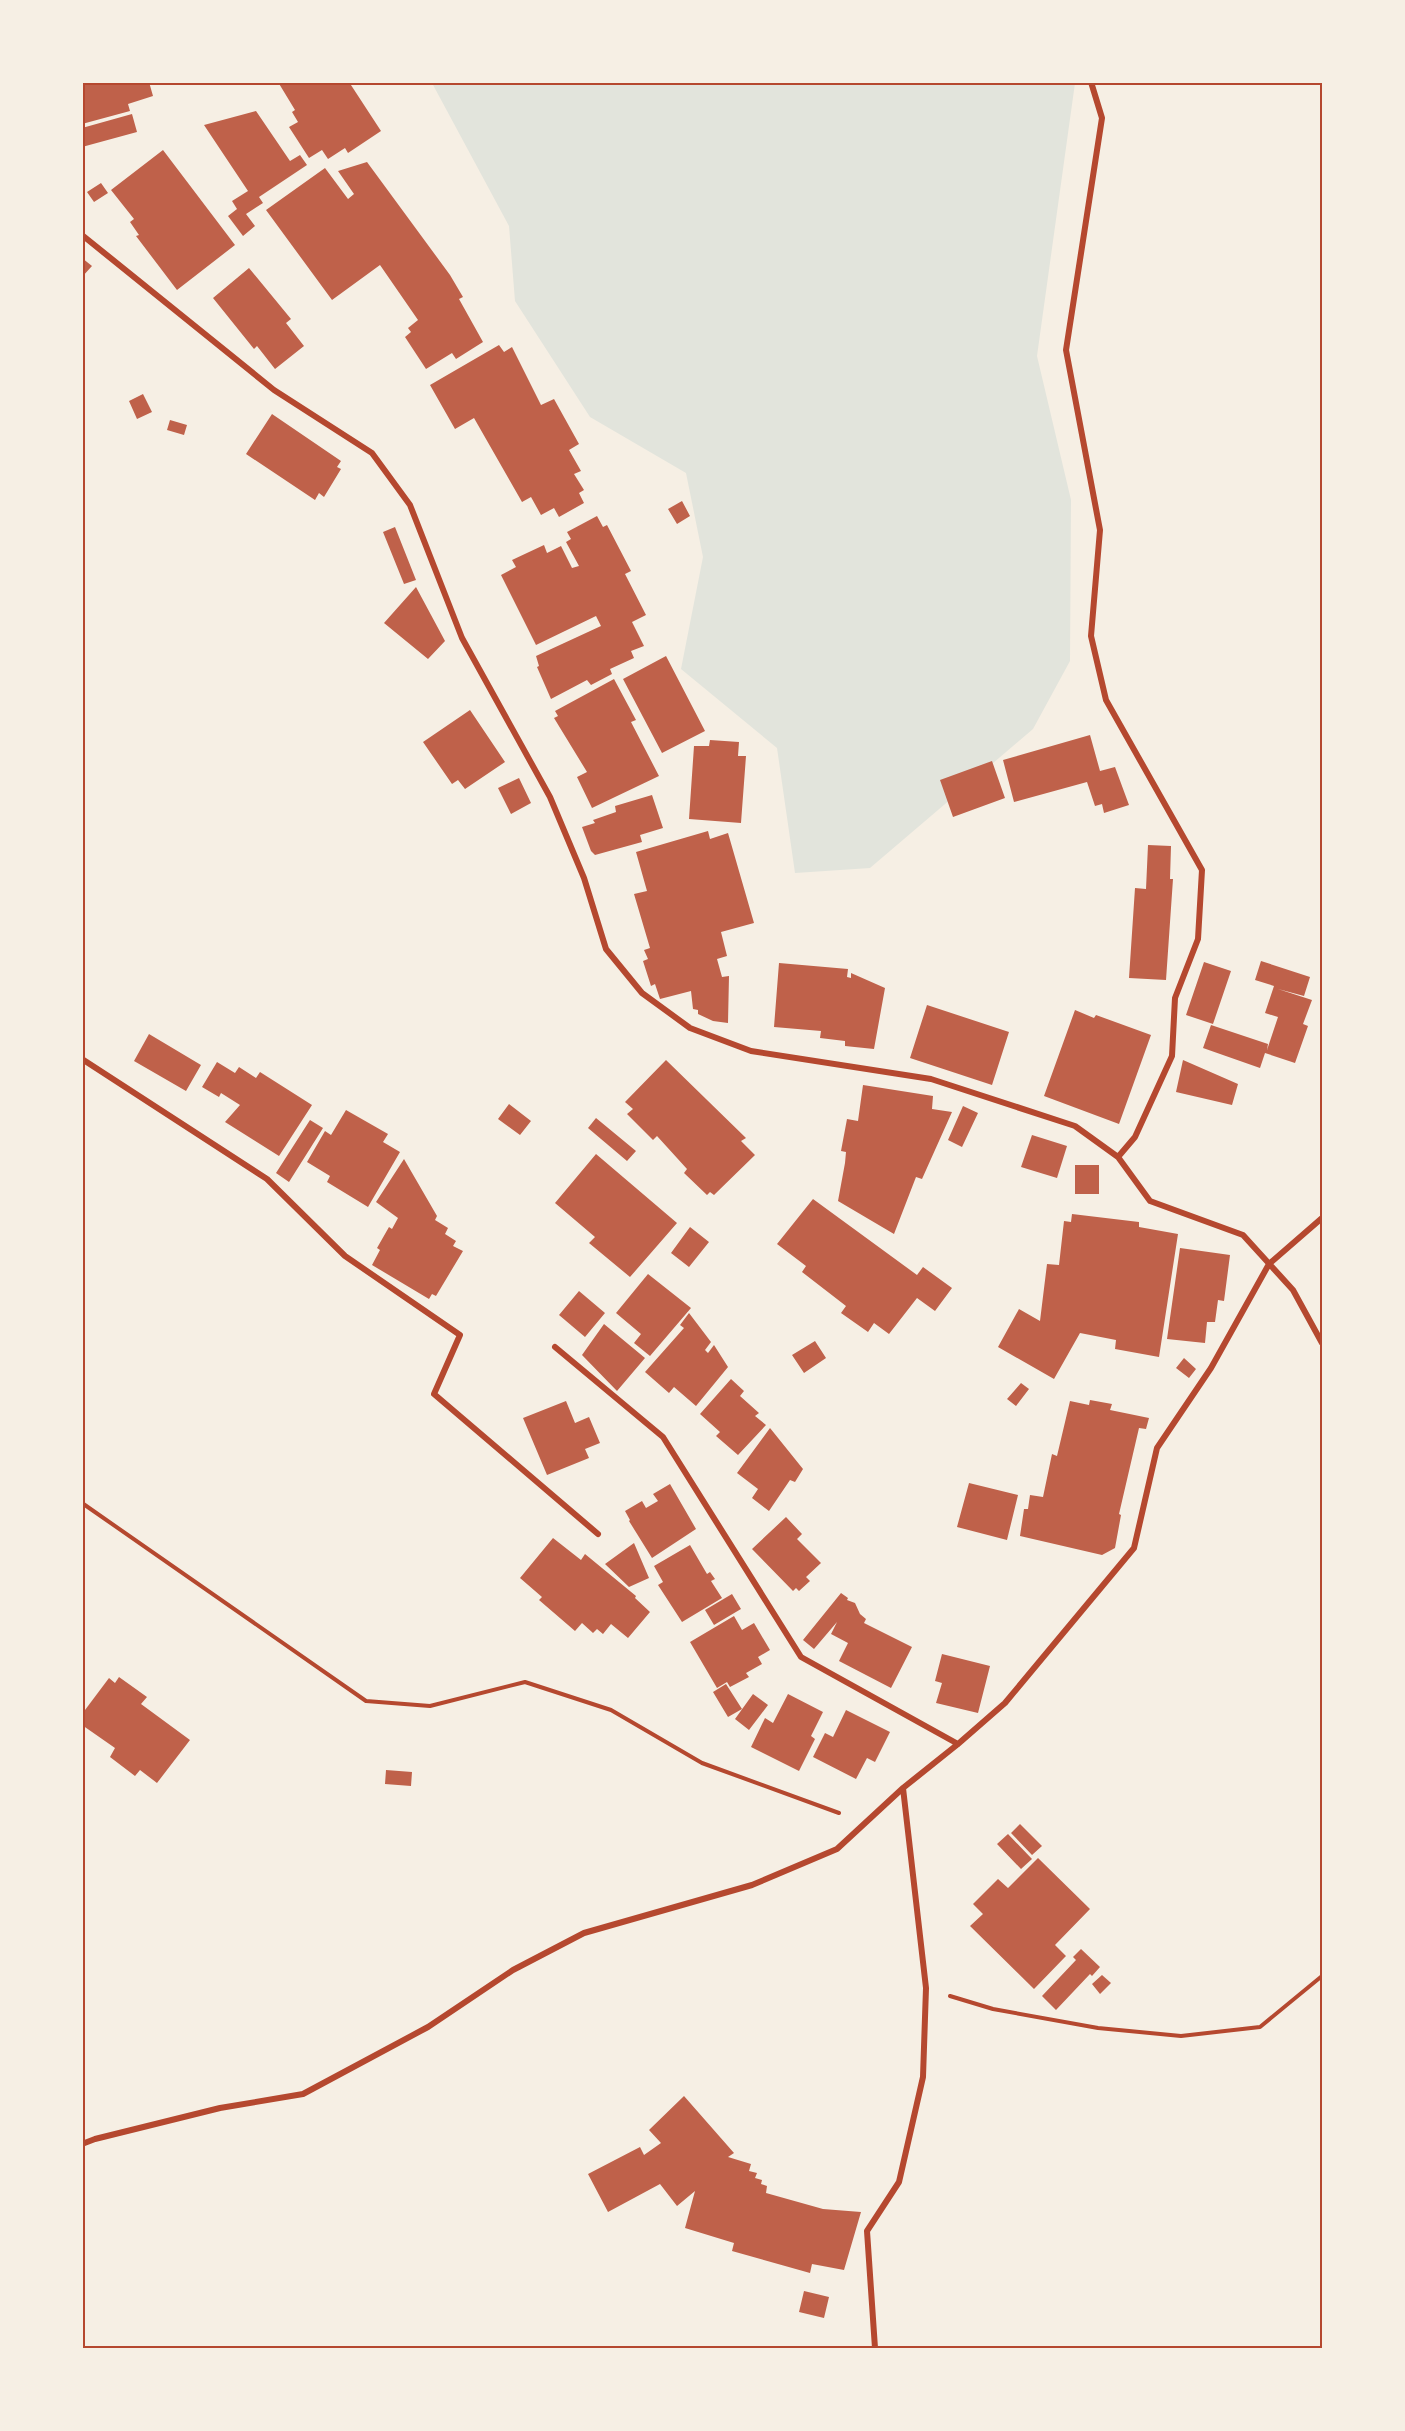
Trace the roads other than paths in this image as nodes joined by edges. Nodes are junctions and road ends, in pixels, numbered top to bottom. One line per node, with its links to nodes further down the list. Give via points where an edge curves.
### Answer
1 (1091, 82): 4 (street, via 1102,118 1066,350 1100,530 1091,636 1106,700 1202,870 1198,939 1175,998 1173,1056 1135,1137)
2 (82, 235): 4 (street, via 274,390 372,453 410,505 462,638 550,797 584,878 606,949 642,993 690,1028 752,1051 931,1079 1075,1126)
3 (82, 1059): 9 (street, via 267,1179 345,1256 460,1335 434,1394)
4 (1118, 1157): 6 (street, via 1150,1201 1244,1235)
5 (1323, 1218): 6 (street)
6 (1269, 1264): 7 (street, via 1293,1290); 10 (street, via 1211,1368 1157,1448 1134,1548 1005,1703)
7 (1323, 1343)
8 (555, 1347): 10 (street, via 663,1437 801,1657)
9 (598, 1534)
10 (958, 1744): 11 (street)
11 (903, 1788): 12 (street, via 837,1849 752,1885 584,1933 513,1970 428,2027 303,2094 220,2108); 13 (street, via 926,1988 923,2077 899,2182 867,2231)
12 (82, 2144)
13 (875, 2349)

